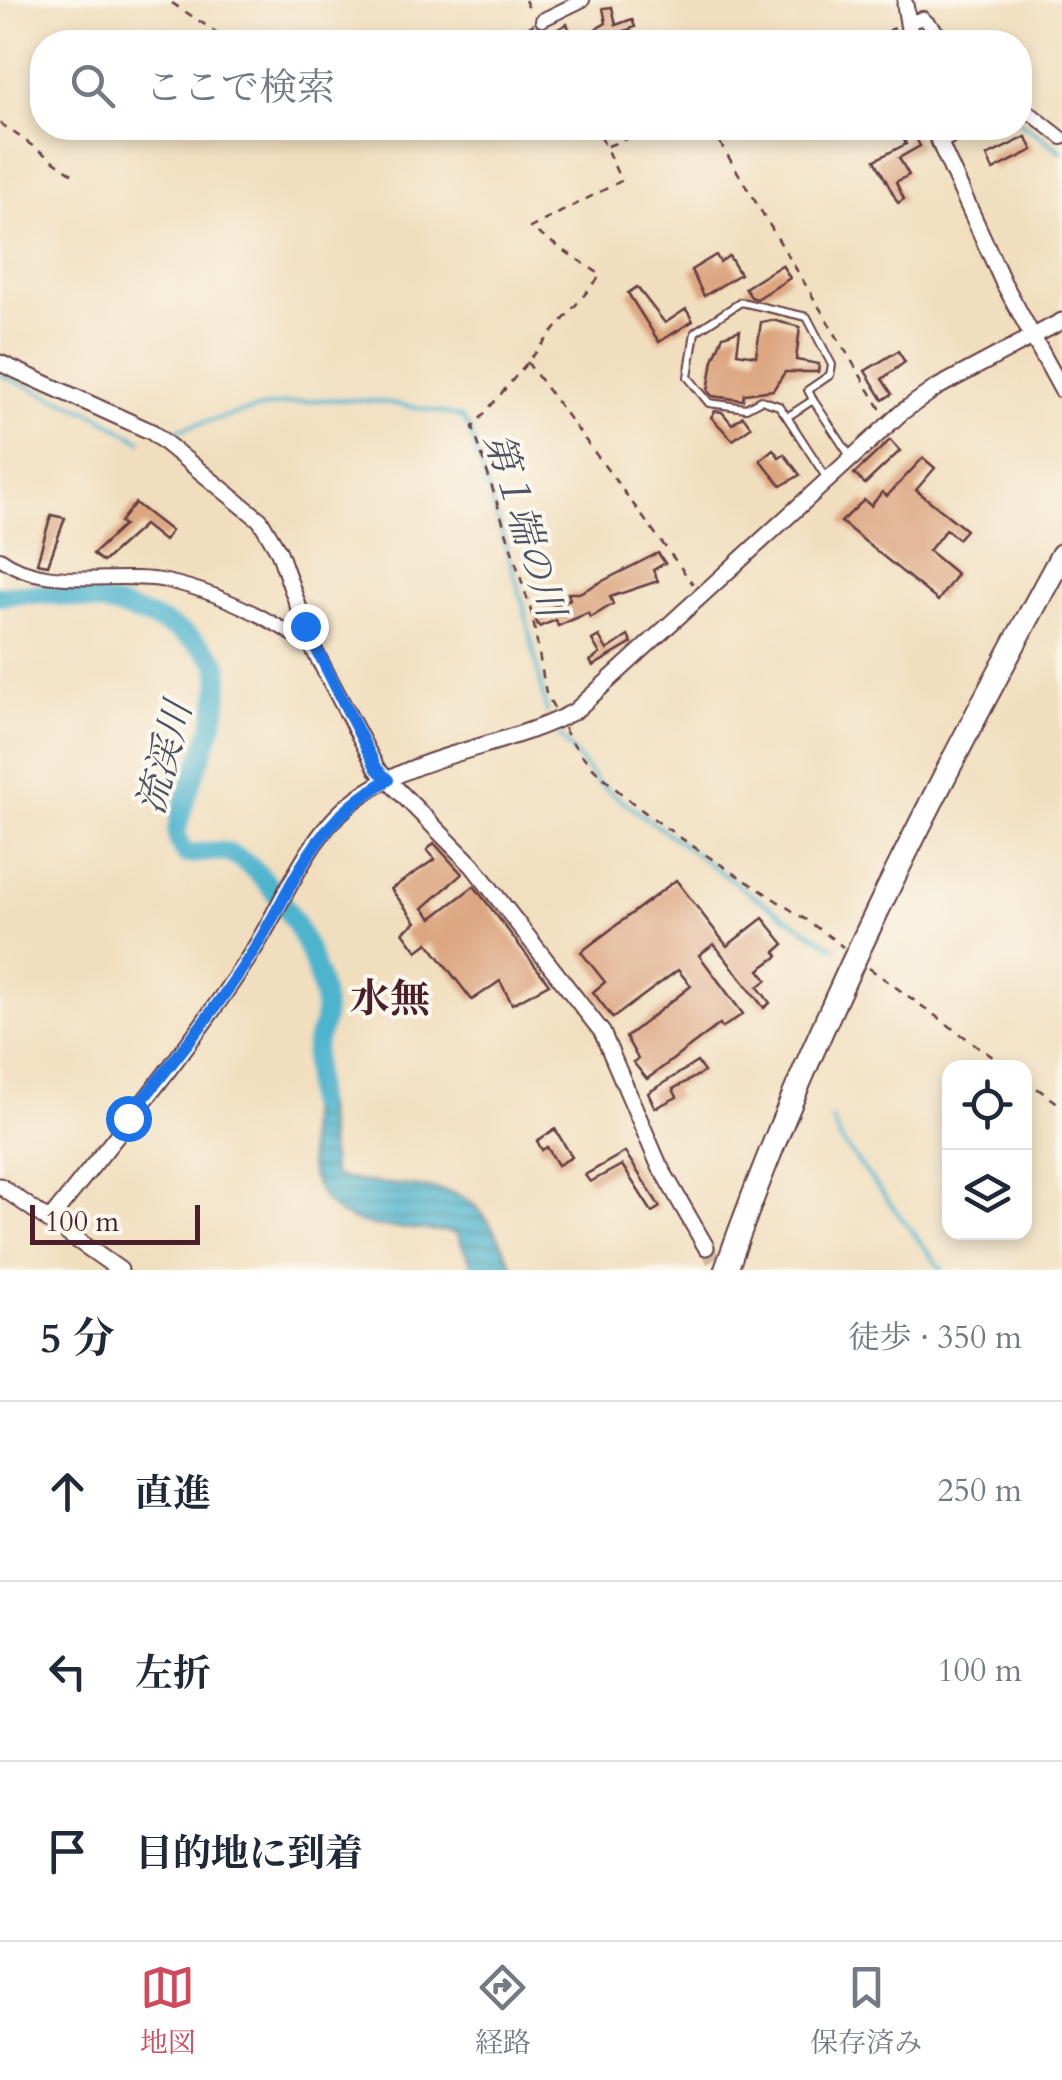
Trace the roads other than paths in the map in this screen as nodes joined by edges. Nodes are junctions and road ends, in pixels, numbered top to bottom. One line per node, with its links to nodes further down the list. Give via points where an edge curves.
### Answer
1 (583, 0): 3 (street)
2 (904, 2): 4 (street)
3 (539, 22)
4 (908, 22): 5 (street); 6 (street, via 923,18)
5 (909, 30)
6 (936, 30)
7 (1032, 114): 8 (street)
8 (1062, 138)
9 (938, 140): 11 (street)
10 (1062, 322): 11 (street)
11 (1034, 340): 13 (street); 16 (street, via 936,388)
12 (0, 363): 20 (street, via 152,432 246,505 279,552)
13 (1062, 390)
14 (813, 400): 15 (lane); 15 (lane, via 808,390 830,375 832,365 807,317 742,302 696,332 688,377 709,403 746,408 761,400 779,406); 16 (lane)
15 (786, 417): 17 (lane)
16 (852, 459): 17 (street)
17 (828, 481): 21 (street, via 592,699 560,719)
18 (1062, 555): 26 (highway, via 934,788 836,996)
19 (0, 558): 20 (street, via 53,576 164,581 276,622)
20 (313, 648): 21 (street)
21 (388, 780): 23 (street, via 328,824 260,940); 24 (street, via 472,866 602,1032 660,1165)
22 (0, 1186): 23 (street)
23 (48, 1221): 25 (street)
24 (706, 1246)
25 (120, 1270)
26 (726, 1270)

